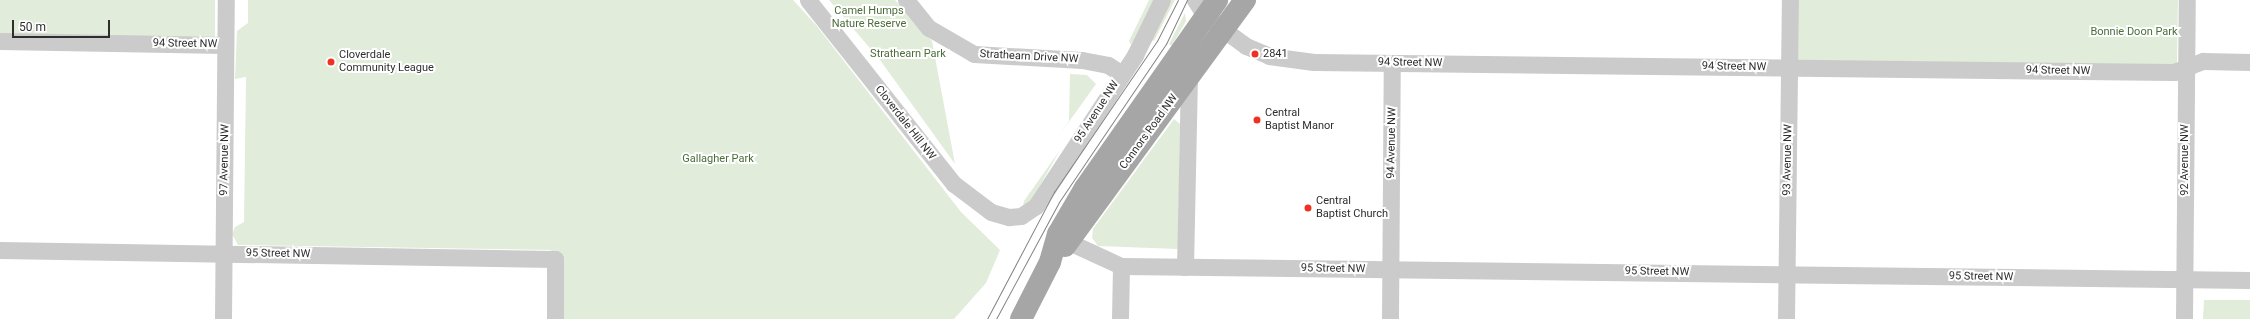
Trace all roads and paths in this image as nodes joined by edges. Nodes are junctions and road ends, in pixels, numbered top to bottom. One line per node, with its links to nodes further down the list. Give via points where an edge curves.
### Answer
1 (226, 0): 11 (street, 97 Avenue NW)
2 (808, 0): 18 (street, Cloverdale Hill NW, via 954,184 991,212 1000,216)
3 (906, 0): 16 (street, Strathearn Drive NW, via 929,28 974,54 1098,63)
4 (1162, 0): 16 (street, 95 Avenue NW)
5 (1245, 0): 9 (main road, Connors Road NW)
6 (1790, 0): 14 (street, 93 Avenue NW)
7 (2187, 0): 15 (street, 92 Avenue NW)
8 (1206, 4): 9 (street); 22 (main road, Connors Road NW, via 1058,234)
9 (1222, 31): 12 (street, 94 Street NW, via 1246,46 1288,60); 17 (main road, Connors Road NW)
10 (0, 41): 11 (street, 94 Street NW)
11 (225, 45): 21 (street, 97 Avenue NW)
12 (1392, 62): 14 (street, 94 Street NW); 25 (street, 94 Avenue NW)
13 (2250, 62): 15 (street, 94 Street NW, via 2203,61)
14 (1789, 67): 15 (street, 94 Street NW, via 2174,72); 26 (street, 93 Avenue NW)
15 (2186, 67): 27 (street, 92 Avenue NW)
16 (1122, 74): 18 (street, 95 Avenue NW, via 1036,206)
17 (1189, 76): 19 (main road, Connors Road NW); 24 (street)
18 (1021, 216)
19 (1069, 242): 22 (main road, Connors Road NW); 23 (street, 95 Street NW)
20 (0, 250): 21 (street, 95 Street NW)
21 (224, 253): 29 (street, 97 Avenue NW); 30 (street, 95 Street NW, via 555,259)
22 (1050, 262): 31 (main road, Connors Road NW)
23 (1121, 266): 24 (street, 95 Street NW); 32 (street)
24 (1185, 267): 25 (street, 95 Street NW)
25 (1391, 270): 26 (street, 95 Street NW); 33 (street, 94 Avenue NW)
26 (1786, 274): 27 (street, 95 Street NW); 34 (street, 93 Avenue NW)
27 (2184, 280): 28 (street, 95 Street NW); 35 (street, 92 Avenue NW)
28 (2250, 280)
29 (223, 319)
30 (555, 319)
31 (1021, 319)
32 (1120, 319)
33 (1390, 319)
34 (1786, 319)
35 (2184, 319)

